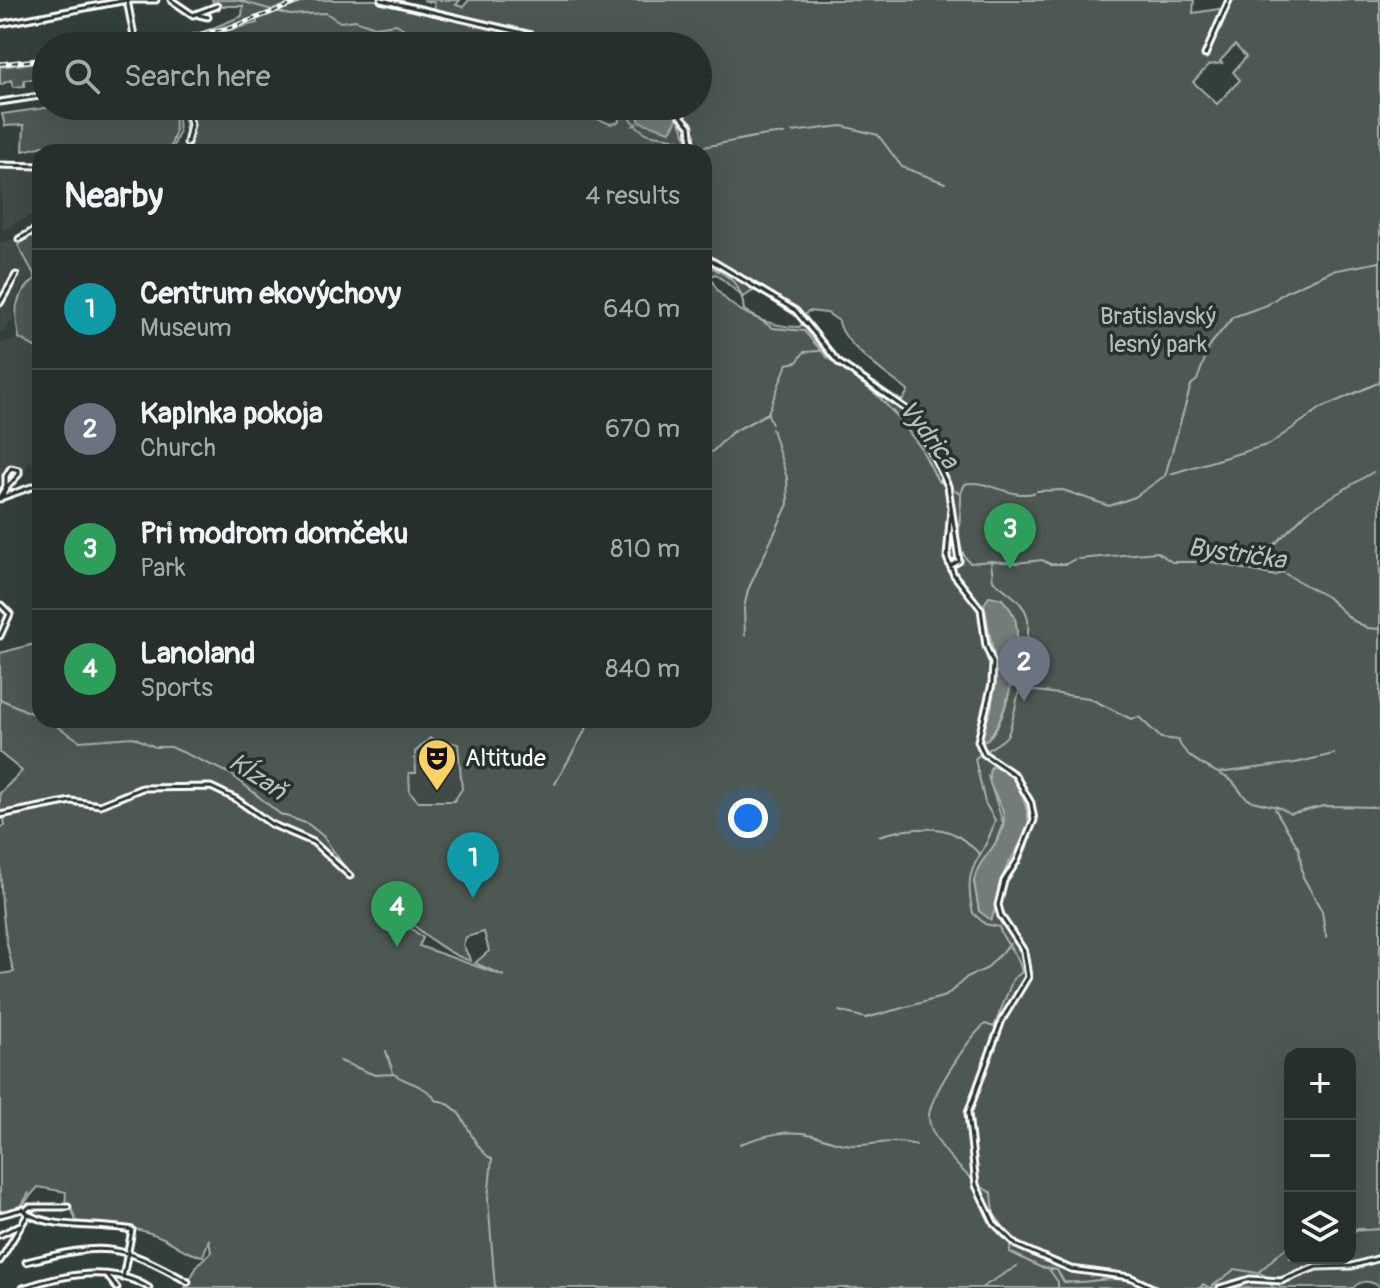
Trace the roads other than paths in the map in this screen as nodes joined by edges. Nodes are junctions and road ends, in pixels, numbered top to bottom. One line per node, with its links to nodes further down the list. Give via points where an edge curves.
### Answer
1 (128, 0): 2 (street); 9 (street); 10 (street)
2 (156, 0)
3 (171, 0): 7 (street)
4 (381, 0): 11 (street)
5 (1229, 0): 12 (street)
6 (217, 6): 7 (street)
7 (199, 15): 8 (street)
8 (208, 17)
9 (0, 24)
10 (134, 32)
11 (519, 32)
12 (1205, 55)
13 (32, 97): 14 (street)
14 (0, 102)
15 (190, 120): 17 (street)
16 (685, 120): 18 (street)
17 (187, 143)
18 (692, 144)
19 (0, 165): 20 (street)
20 (32, 166)
21 (32, 232): 22 (street)
22 (19, 239)
23 (712, 261): 29 (street, via 796,311 838,362 910,411 948,488)
24 (16, 275): 25 (street)
25 (0, 303)
26 (32, 487): 28 (street)
27 (6, 488): 27 (street, via 16,479 19,470 11,468); 28 (street)
28 (0, 499)
29 (951, 508): 30 (street, via 946,544); 30 (street, via 959,561)
30 (950, 566): 52 (street, via 981,609 993,663 990,695 978,729 983,752 1015,775 1034,820 998,905 1024,951 1028,977 1002,1020 968,1113 975,1179 994,1223 1010,1241 1071,1269 1130,1277)
31 (1, 605): 32 (street, via 10,614)
32 (0, 636)
33 (0, 815): 34 (street, via 71,801 100,805 133,789 211,787 271,824 313,842)
34 (350, 876)
35 (68, 1207): 36 (street, via 29,1207)
36 (27, 1212): 37 (street); 38 (street); 42 (street, via 133,1233)
37 (0, 1215)
38 (23, 1223): 39 (street); 40 (street)
39 (0, 1235)
40 (7, 1247): 41 (street); 44 (street)
41 (0, 1251)
42 (129, 1254): 45 (street, via 84,1247); 47 (street); 48 (street, via 143,1256)
43 (1380, 1258): 53 (street, via 1352,1266 1316,1267 1281,1281 1245,1280)
44 (0, 1261)
45 (26, 1262)
46 (106, 1274): 47 (street); 49 (street); 50 (street)
47 (123, 1278): 51 (street)
48 (188, 1282)
49 (23, 1288)
50 (117, 1288)
51 (149, 1288)
52 (1153, 1288)
53 (1220, 1288)

